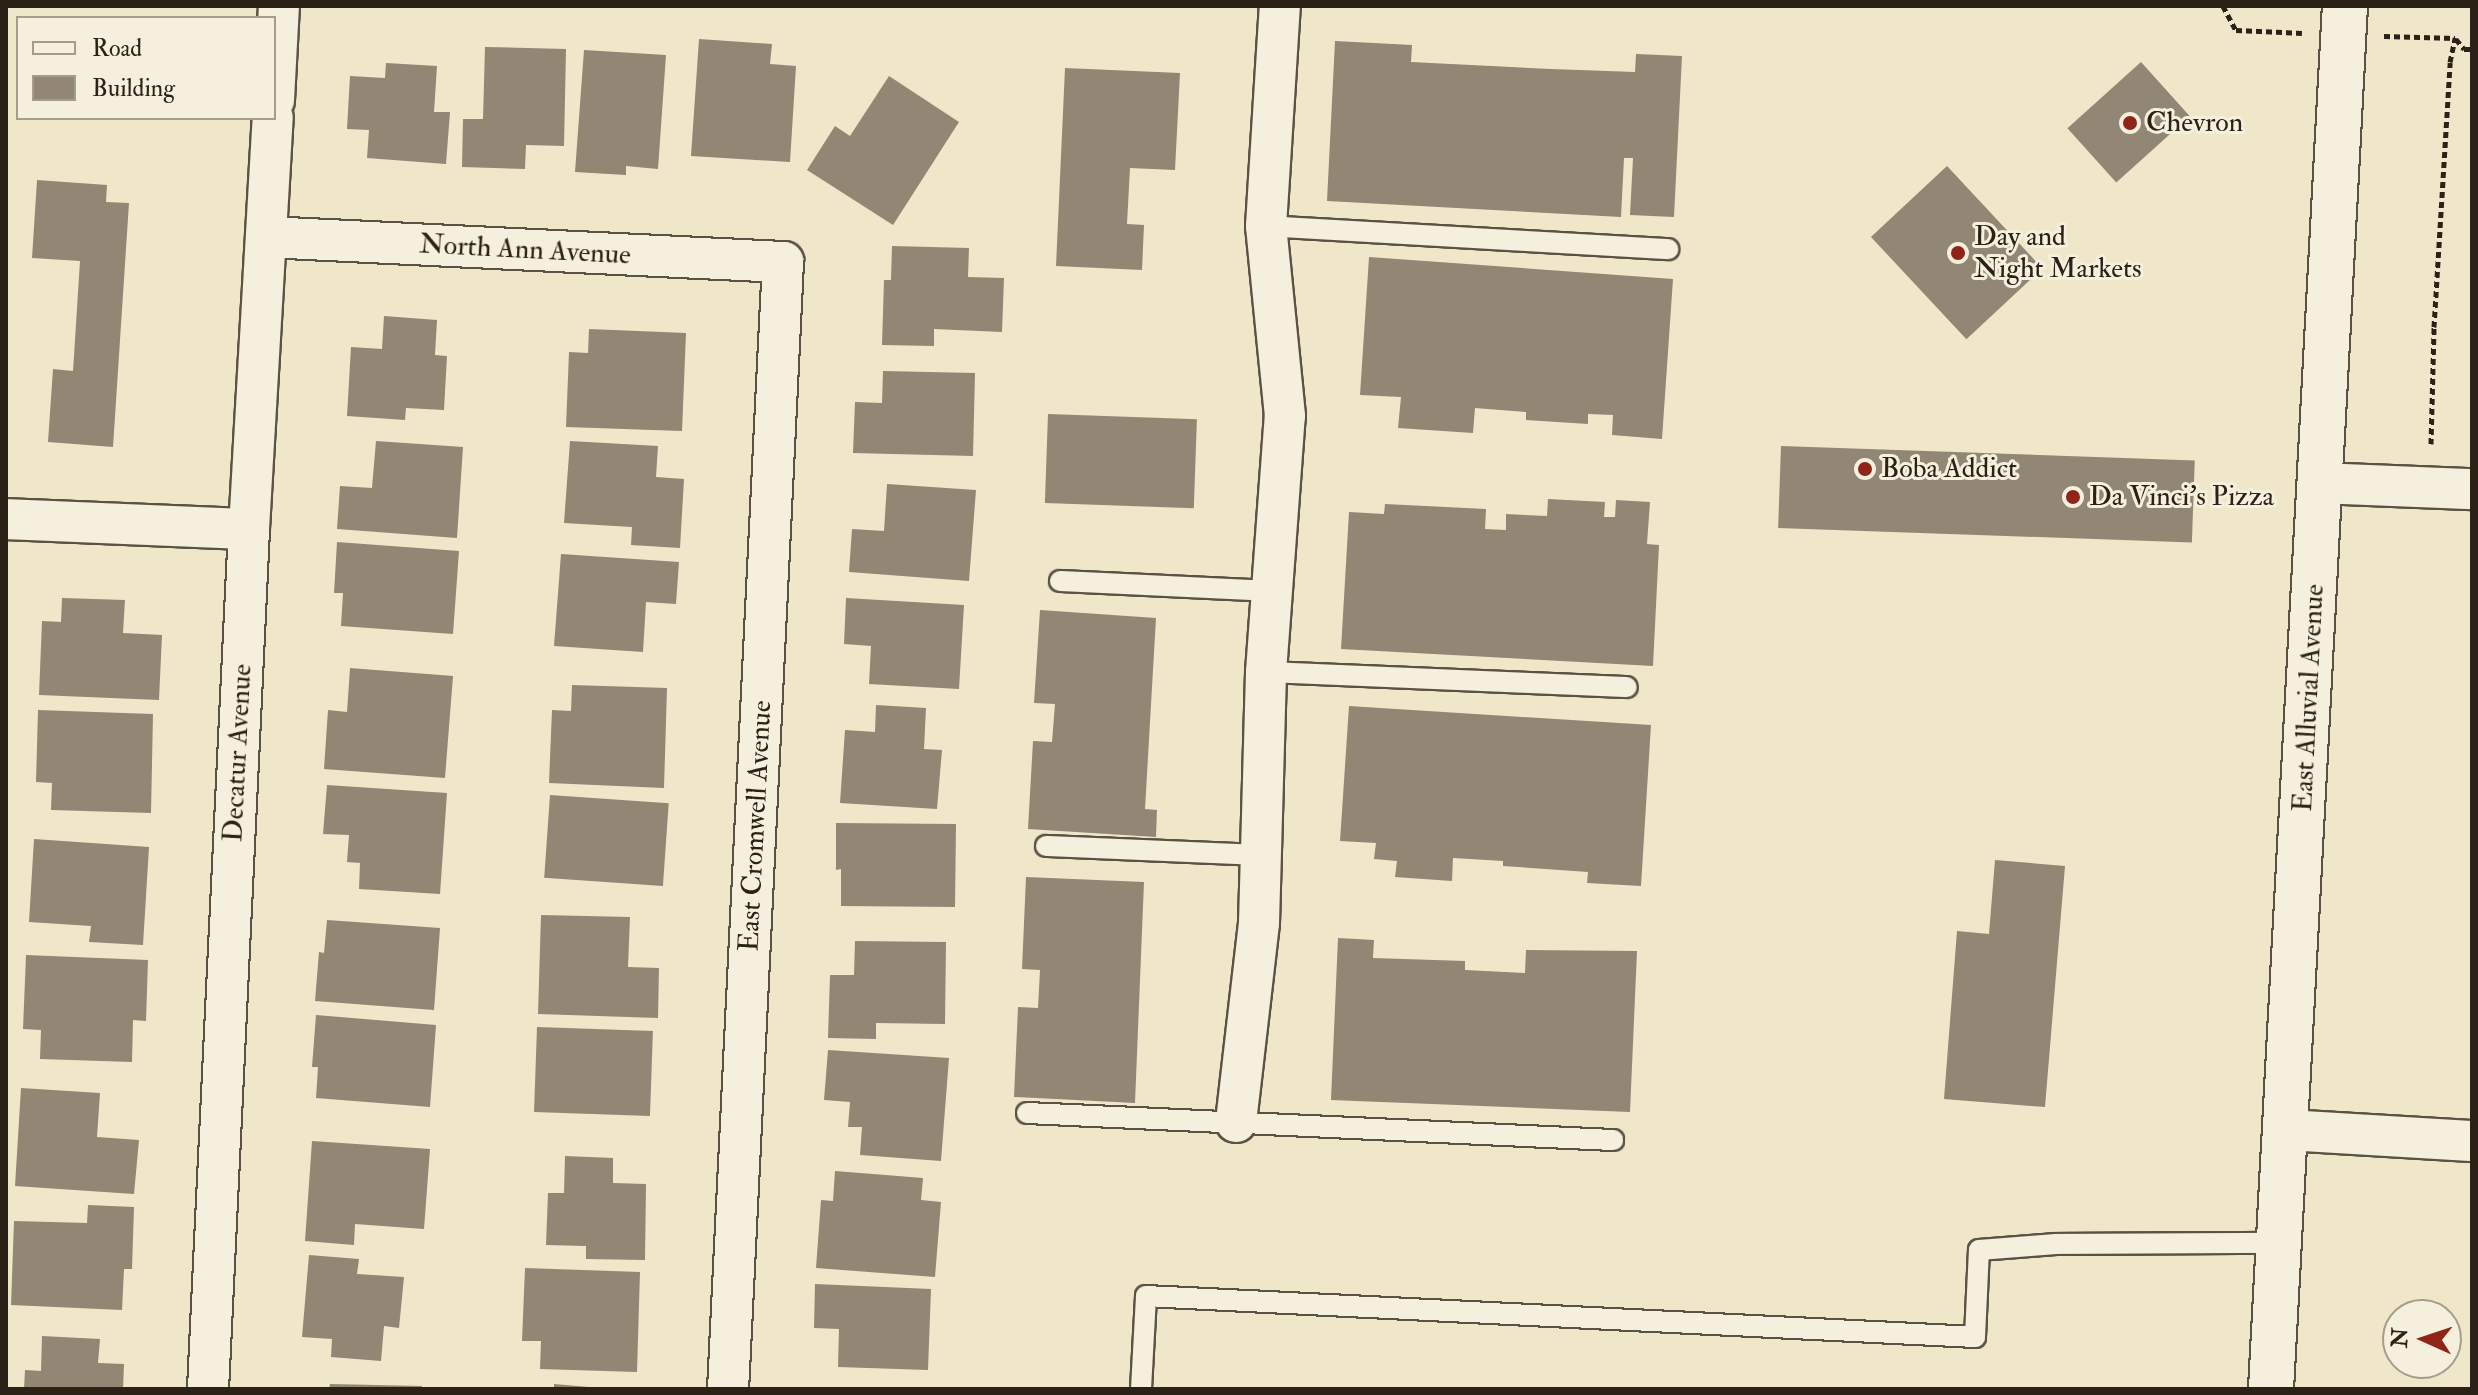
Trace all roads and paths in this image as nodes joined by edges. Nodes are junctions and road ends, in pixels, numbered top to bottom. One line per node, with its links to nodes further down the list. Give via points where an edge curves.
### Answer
1 (279, 6): 7 (street)
2 (1280, 6): 9 (street)
3 (2215, 6): 4 (path)
4 (2223, 6)
5 (2345, 6): 14 (street, East Alluvial Avenue)
6 (2472, 49): 13 (path, via 2464,49 2455,38 2450,62)
7 (276, 62)
8 (273, 120): 10 (street, Decatur Avenue)
9 (1266, 226): 11 (lane); 19 (street, via 1285,416)
10 (266, 237): 12 (street, North Ann Avenue); 17 (street, Decatur Avenue)
11 (1668, 249)
12 (783, 262): 31 (street, East Cromwell Avenue)
13 (2431, 444)
14 (2320, 483): 15 (street); 26 (street, East Alluvial Avenue)
15 (2472, 489)
16 (6, 519): 17 (street)
17 (249, 529): 30 (street, Decatur Avenue)
18 (1060, 581): 19 (lane)
19 (1273, 591): 20 (street)
20 (1266, 672): 21 (lane); 23 (street)
21 (1627, 687)
22 (1046, 846): 23 (lane)
23 (1262, 855): 25 (street)
24 (1027, 1113): 25 (lane)
25 (1236, 1122): 27 (lane)
26 (2286, 1130): 28 (street); 29 (street, East Alluvial Avenue)
27 (1613, 1140)
28 (2472, 1141)
29 (2279, 1243): 32 (lane, via 2056,1244 1979,1250 1975,1337 1146,1296); 33 (street, East Alluvial Avenue)
30 (208, 1389)
31 (728, 1389)
32 (1141, 1389)
33 (2271, 1389)

